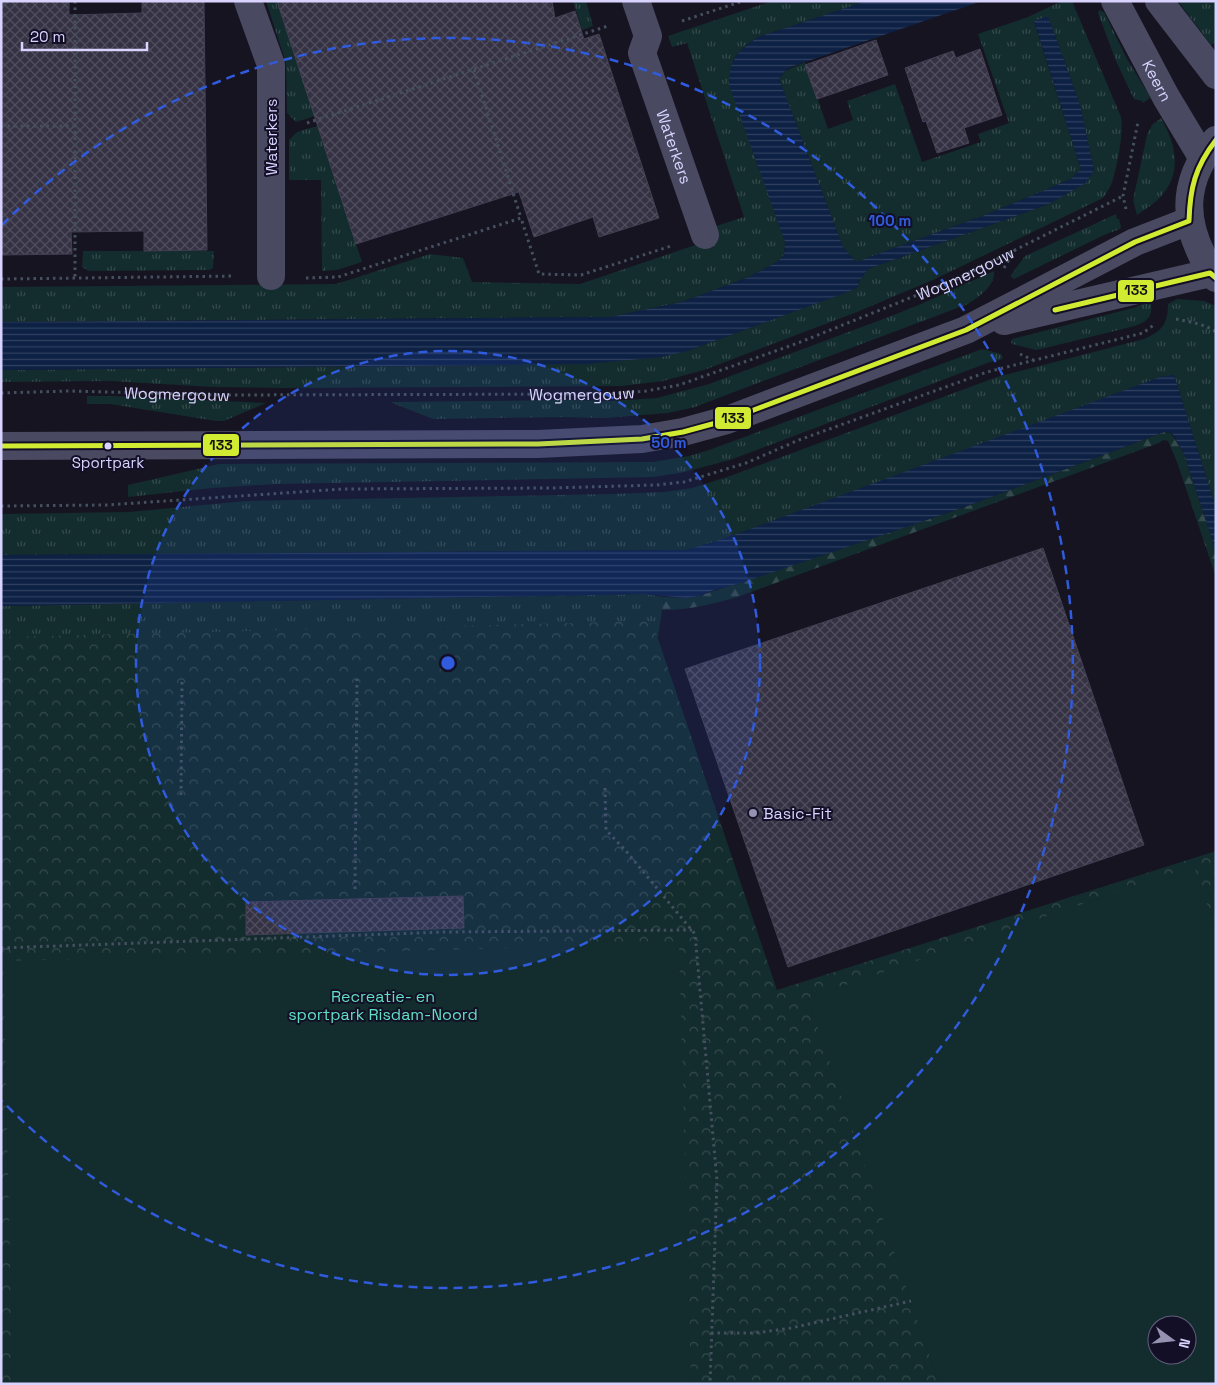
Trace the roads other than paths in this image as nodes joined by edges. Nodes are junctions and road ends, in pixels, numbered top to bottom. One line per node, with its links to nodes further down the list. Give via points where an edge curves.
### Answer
1 (248, 1): 10 (street, Waterkers, via 271,65)
2 (1115, 1): 6 (street, Keern, via 1166,97)
3 (1159, 1): 5 (street)
4 (641, 17): 8 (street, Waterkers, via 648,36 642,54)
5 (1216, 75)
6 (1209, 149): 7 (street, via 1193,177)
7 (1189, 221): 9 (street, via 1194,240); 11 (street, via 1135,242)
8 (705, 235)
9 (1213, 275): 11 (street)
10 (271, 276)
11 (966, 330): 12 (street, via 727,420 642,439 538,444)
12 (1, 446)

